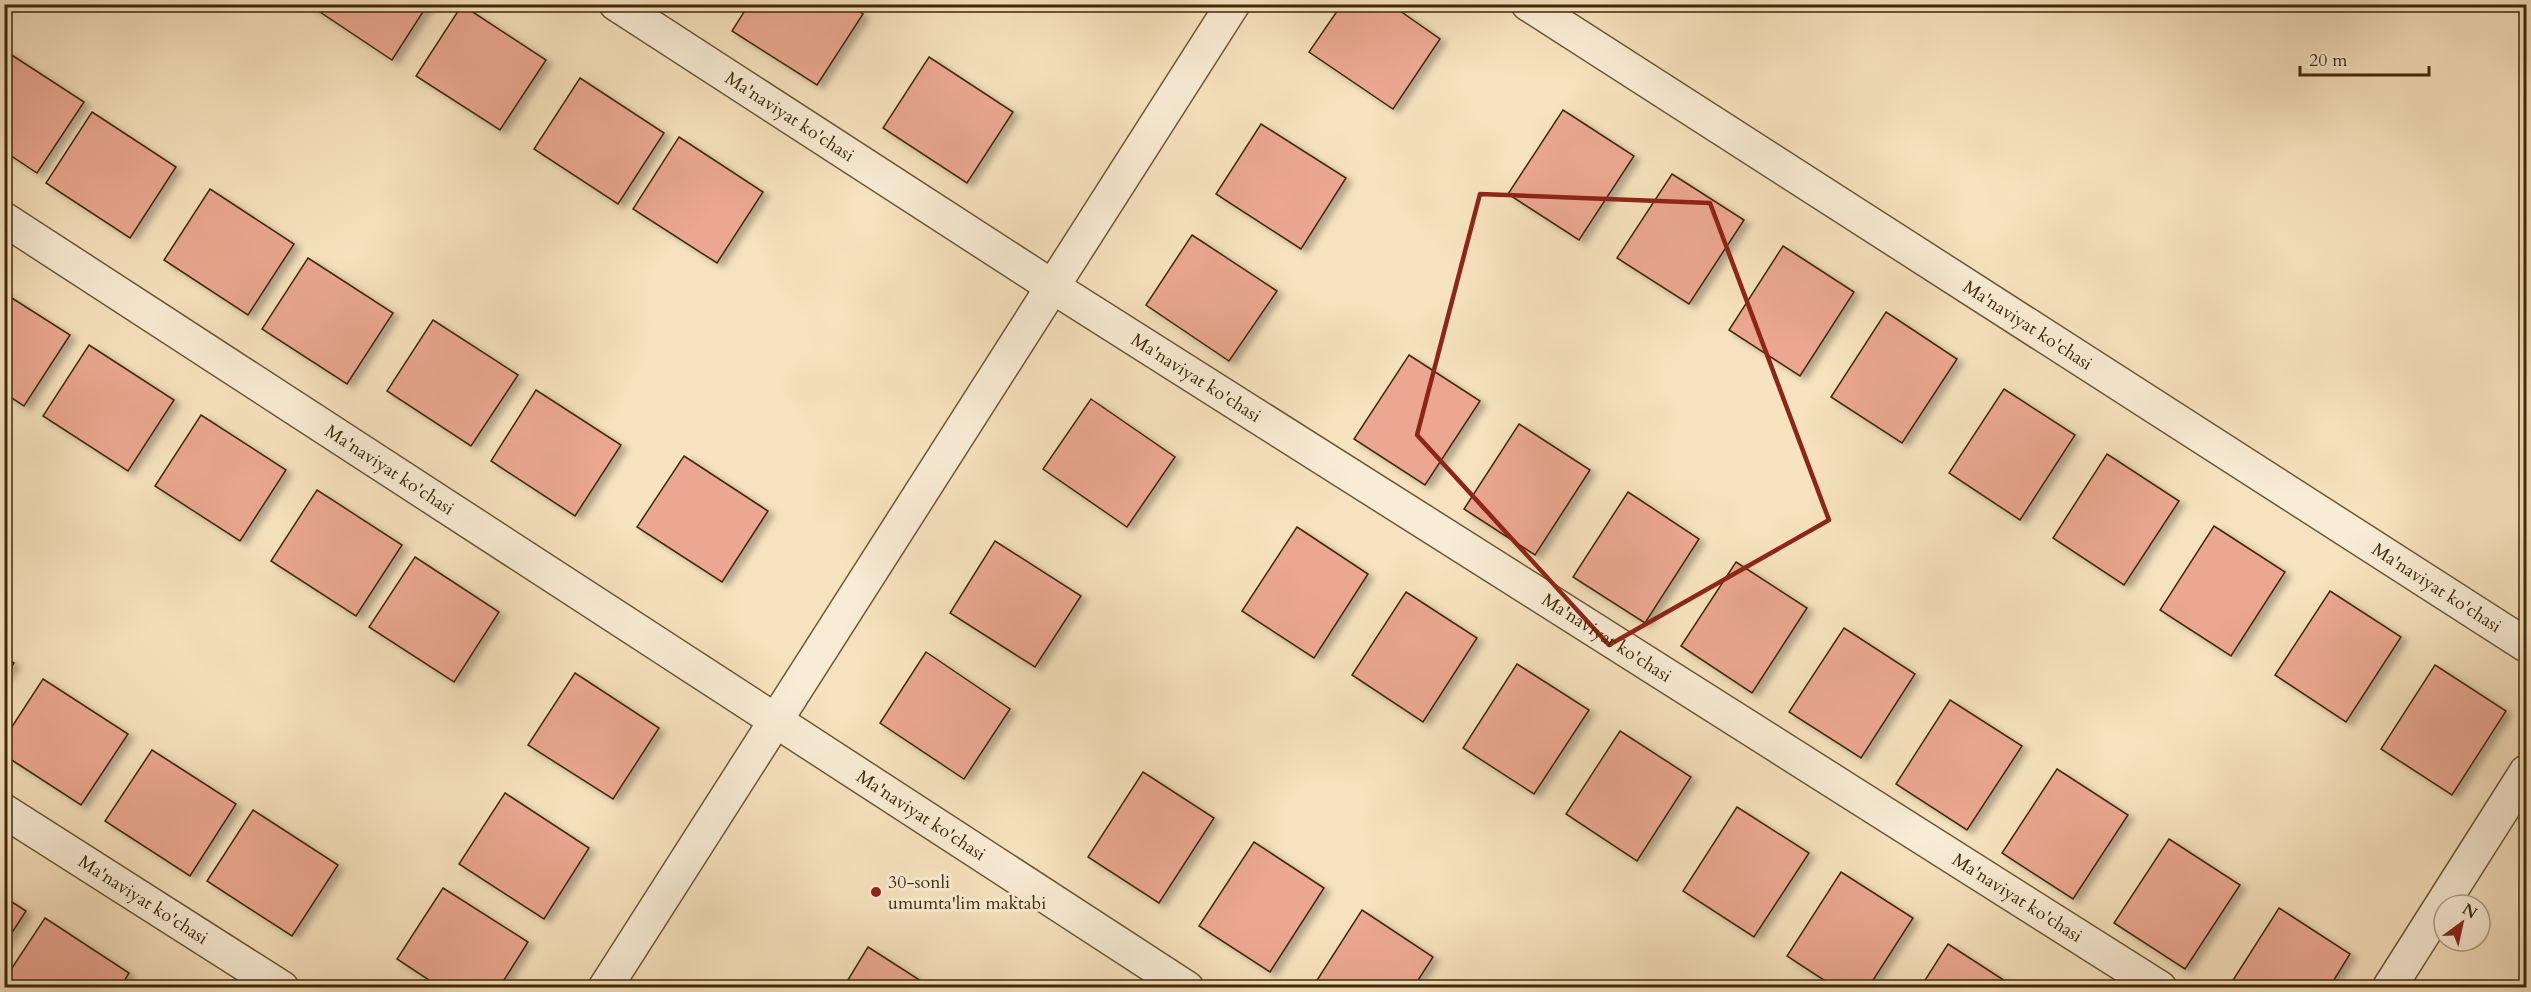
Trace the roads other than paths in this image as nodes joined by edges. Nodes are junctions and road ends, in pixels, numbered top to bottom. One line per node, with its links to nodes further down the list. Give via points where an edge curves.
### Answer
1 (616, 4): 5 (street, Ma'naviyat ko'chasi)
2 (1233, 4): 5 (street)
3 (1528, 4): 6 (street, Ma'naviyat ko'chasi)
4 (4, 219): 7 (street, Ma'naviyat ko'chasi)
5 (1053, 287): 7 (street); 13 (street, Ma'naviyat ko'chasi)
6 (2526, 645)
7 (776, 719): 11 (street); 12 (street, Ma'naviyat ko'chasi)
8 (2526, 772): 14 (street)
9 (4, 811): 10 (street, Ma'naviyat ko'chasi)
10 (282, 987)
11 (604, 987)
12 (1187, 987)
13 (2160, 987)
14 (2389, 987)

